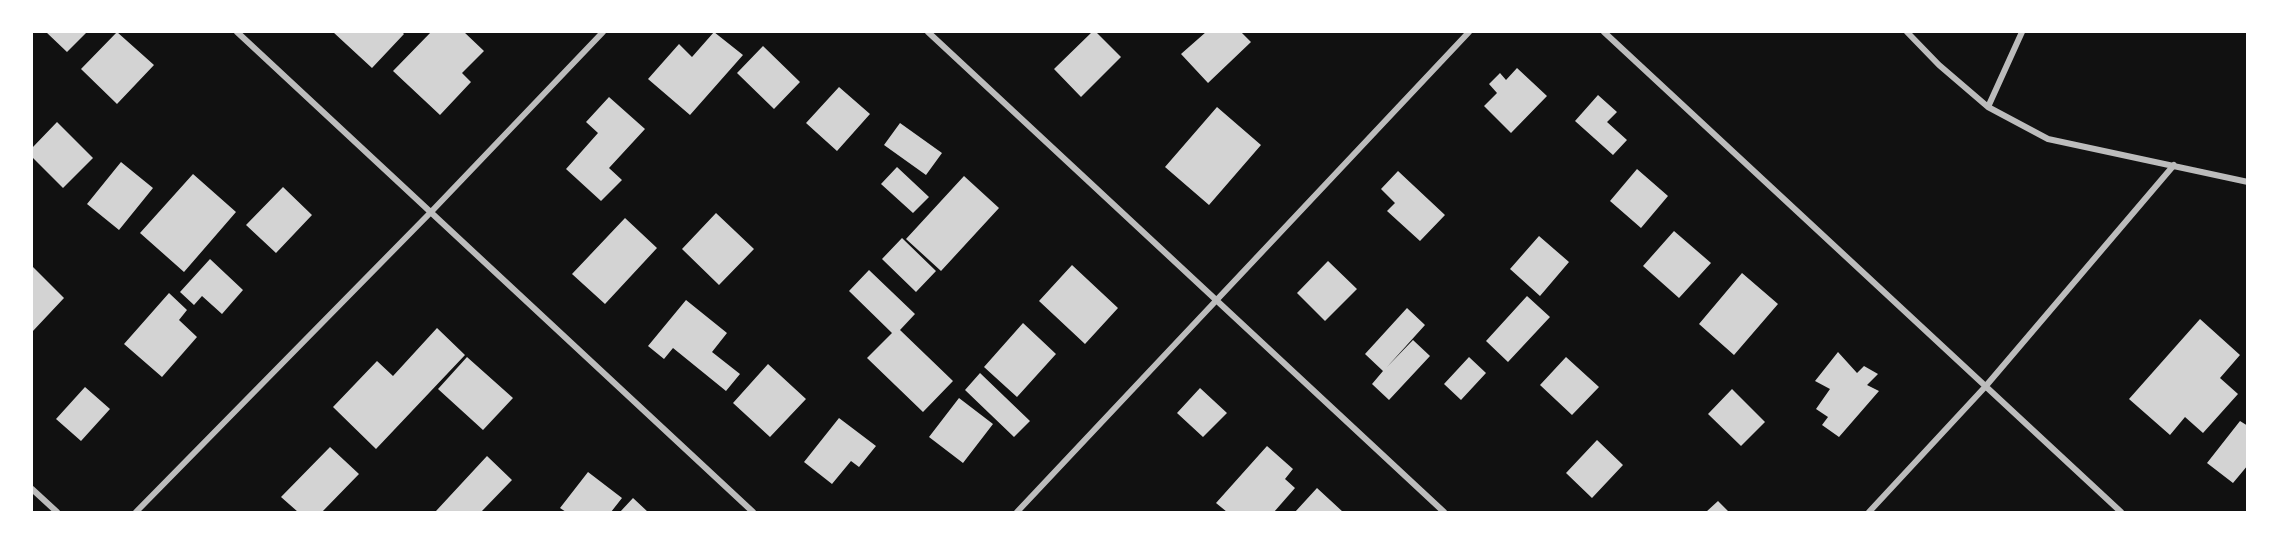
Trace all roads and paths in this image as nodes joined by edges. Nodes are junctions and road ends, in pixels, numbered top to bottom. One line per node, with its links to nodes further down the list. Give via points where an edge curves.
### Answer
1 (237, 32): 11 (street)
2 (603, 32): 11 (street)
3 (928, 32): 12 (street)
4 (1470, 32): 12 (street)
5 (1604, 32): 13 (street)
6 (1907, 32): 8 (street)
7 (2022, 32): 8 (street)
8 (1988, 107): 9 (street, via 2048,139)
9 (2174, 165): 10 (street); 13 (street)
10 (2247, 182)
11 (431, 212): 16 (street); 17 (street)
12 (1216, 301): 18 (street); 19 (street)
13 (1985, 387): 20 (street); 21 (street)
14 (32, 489): 15 (street)
15 (57, 513)
16 (136, 513)
17 (753, 513)
18 (1017, 513)
19 (1444, 513)
20 (1869, 513)
21 (2121, 513)

